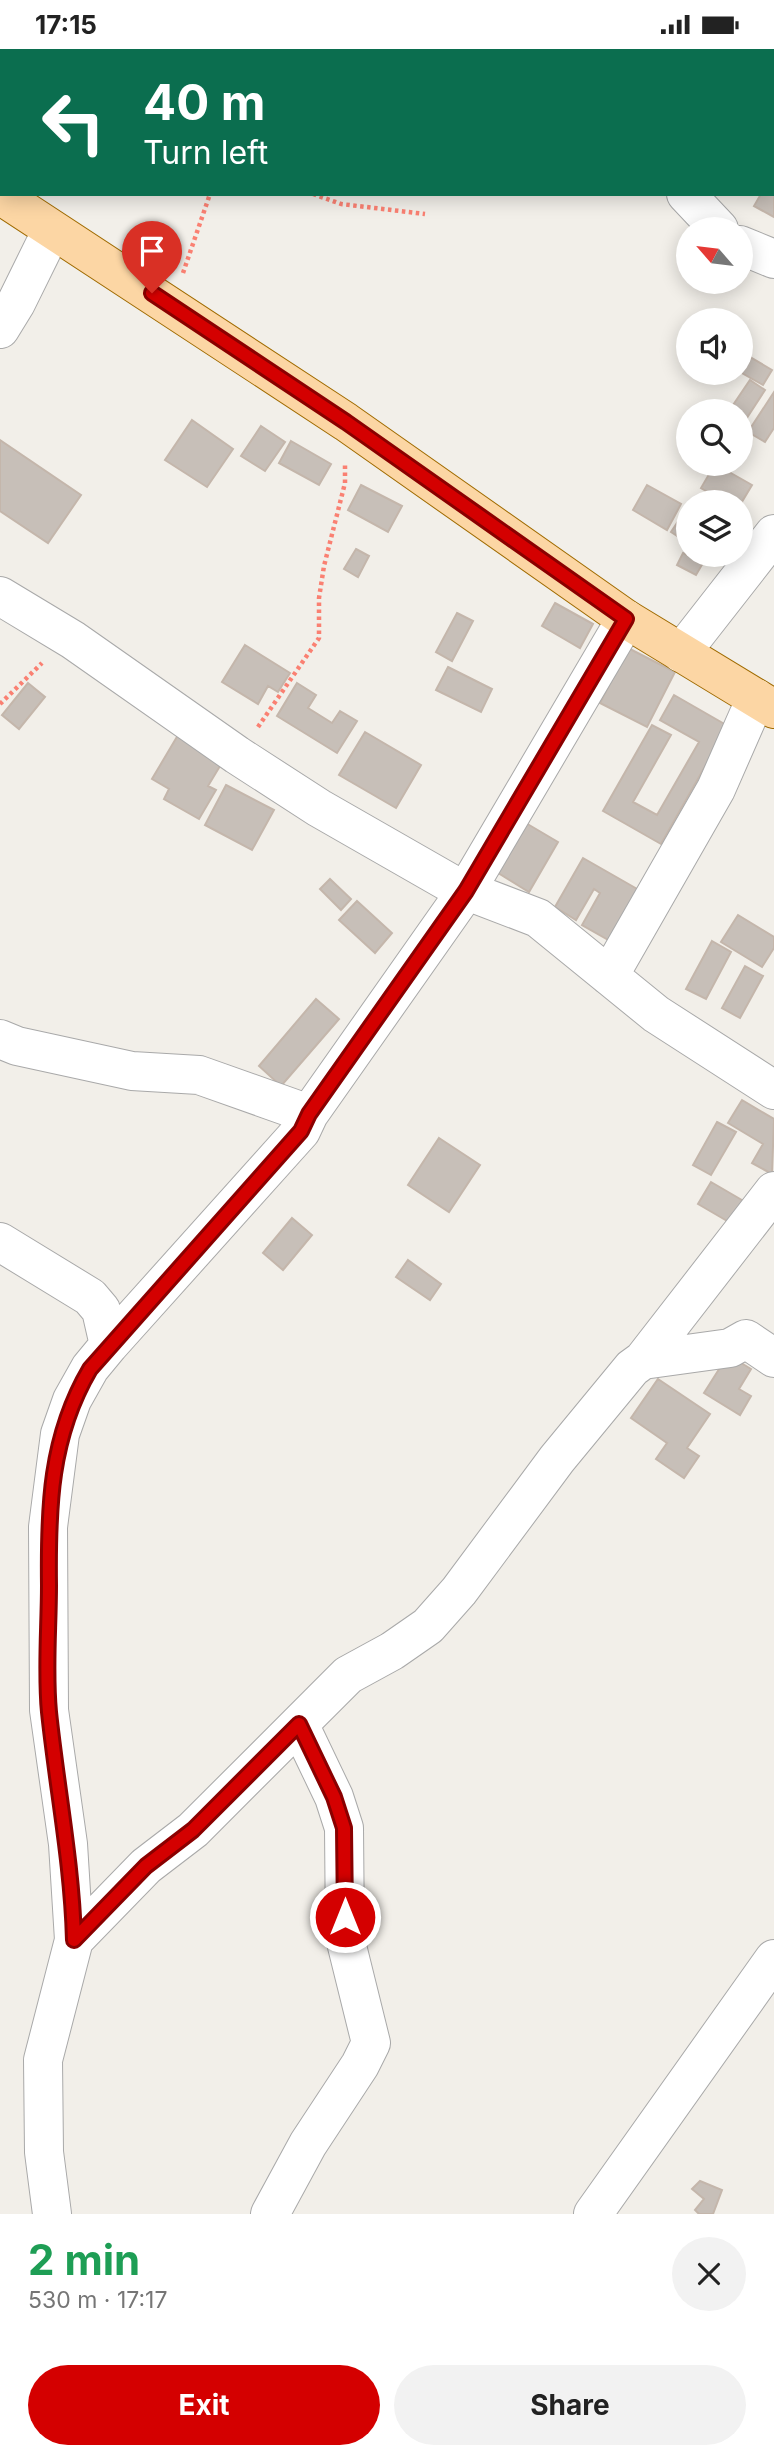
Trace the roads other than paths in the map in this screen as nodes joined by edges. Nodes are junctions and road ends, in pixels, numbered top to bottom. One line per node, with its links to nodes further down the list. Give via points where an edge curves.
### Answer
1 (1, 196): 4 (main road)
2 (688, 196): 3 (street)
3 (708, 217)
4 (52, 230): 7 (street); 10 (main road, via 346,422)
5 (753, 249): 6 (street)
6 (774, 260)
7 (0, 329)
8 (774, 534): 11 (street)
9 (0, 596): 13 (street, via 73,640 319,808)
10 (626, 619): 11 (main road); 13 (street)
11 (681, 653): 12 (main road)
12 (765, 703): 14 (street)
13 (466, 891): 14 (street, via 538,918); 17 (street)
14 (609, 976): 16 (street, via 656,1014)
15 (0, 1039): 17 (street, via 132,1071 199,1075)
16 (774, 1090)
17 (309, 1114): 20 (street, via 301,1131)
18 (774, 1191): 22 (street)
19 (0, 1242): 20 (street, via 90,1297 101,1310)
20 (109, 1345): 24 (street, via 72,1400 60,1434 48,1527 49,1710 70,1865)
21 (774, 1358): 22 (street, via 746,1339 730,1347)
22 (643, 1360): 23 (street, via 557,1459 428,1626 348,1675)
23 (299, 1724): 24 (street, via 193,1830 146,1866); 27 (street, via 344,1828 345,1938 371,2043)
24 (74, 1940): 26 (street, via 43,2060 44,2152)
25 (774, 1959): 28 (street)
26 (52, 2214)
27 (270, 2214)
28 (593, 2214)

